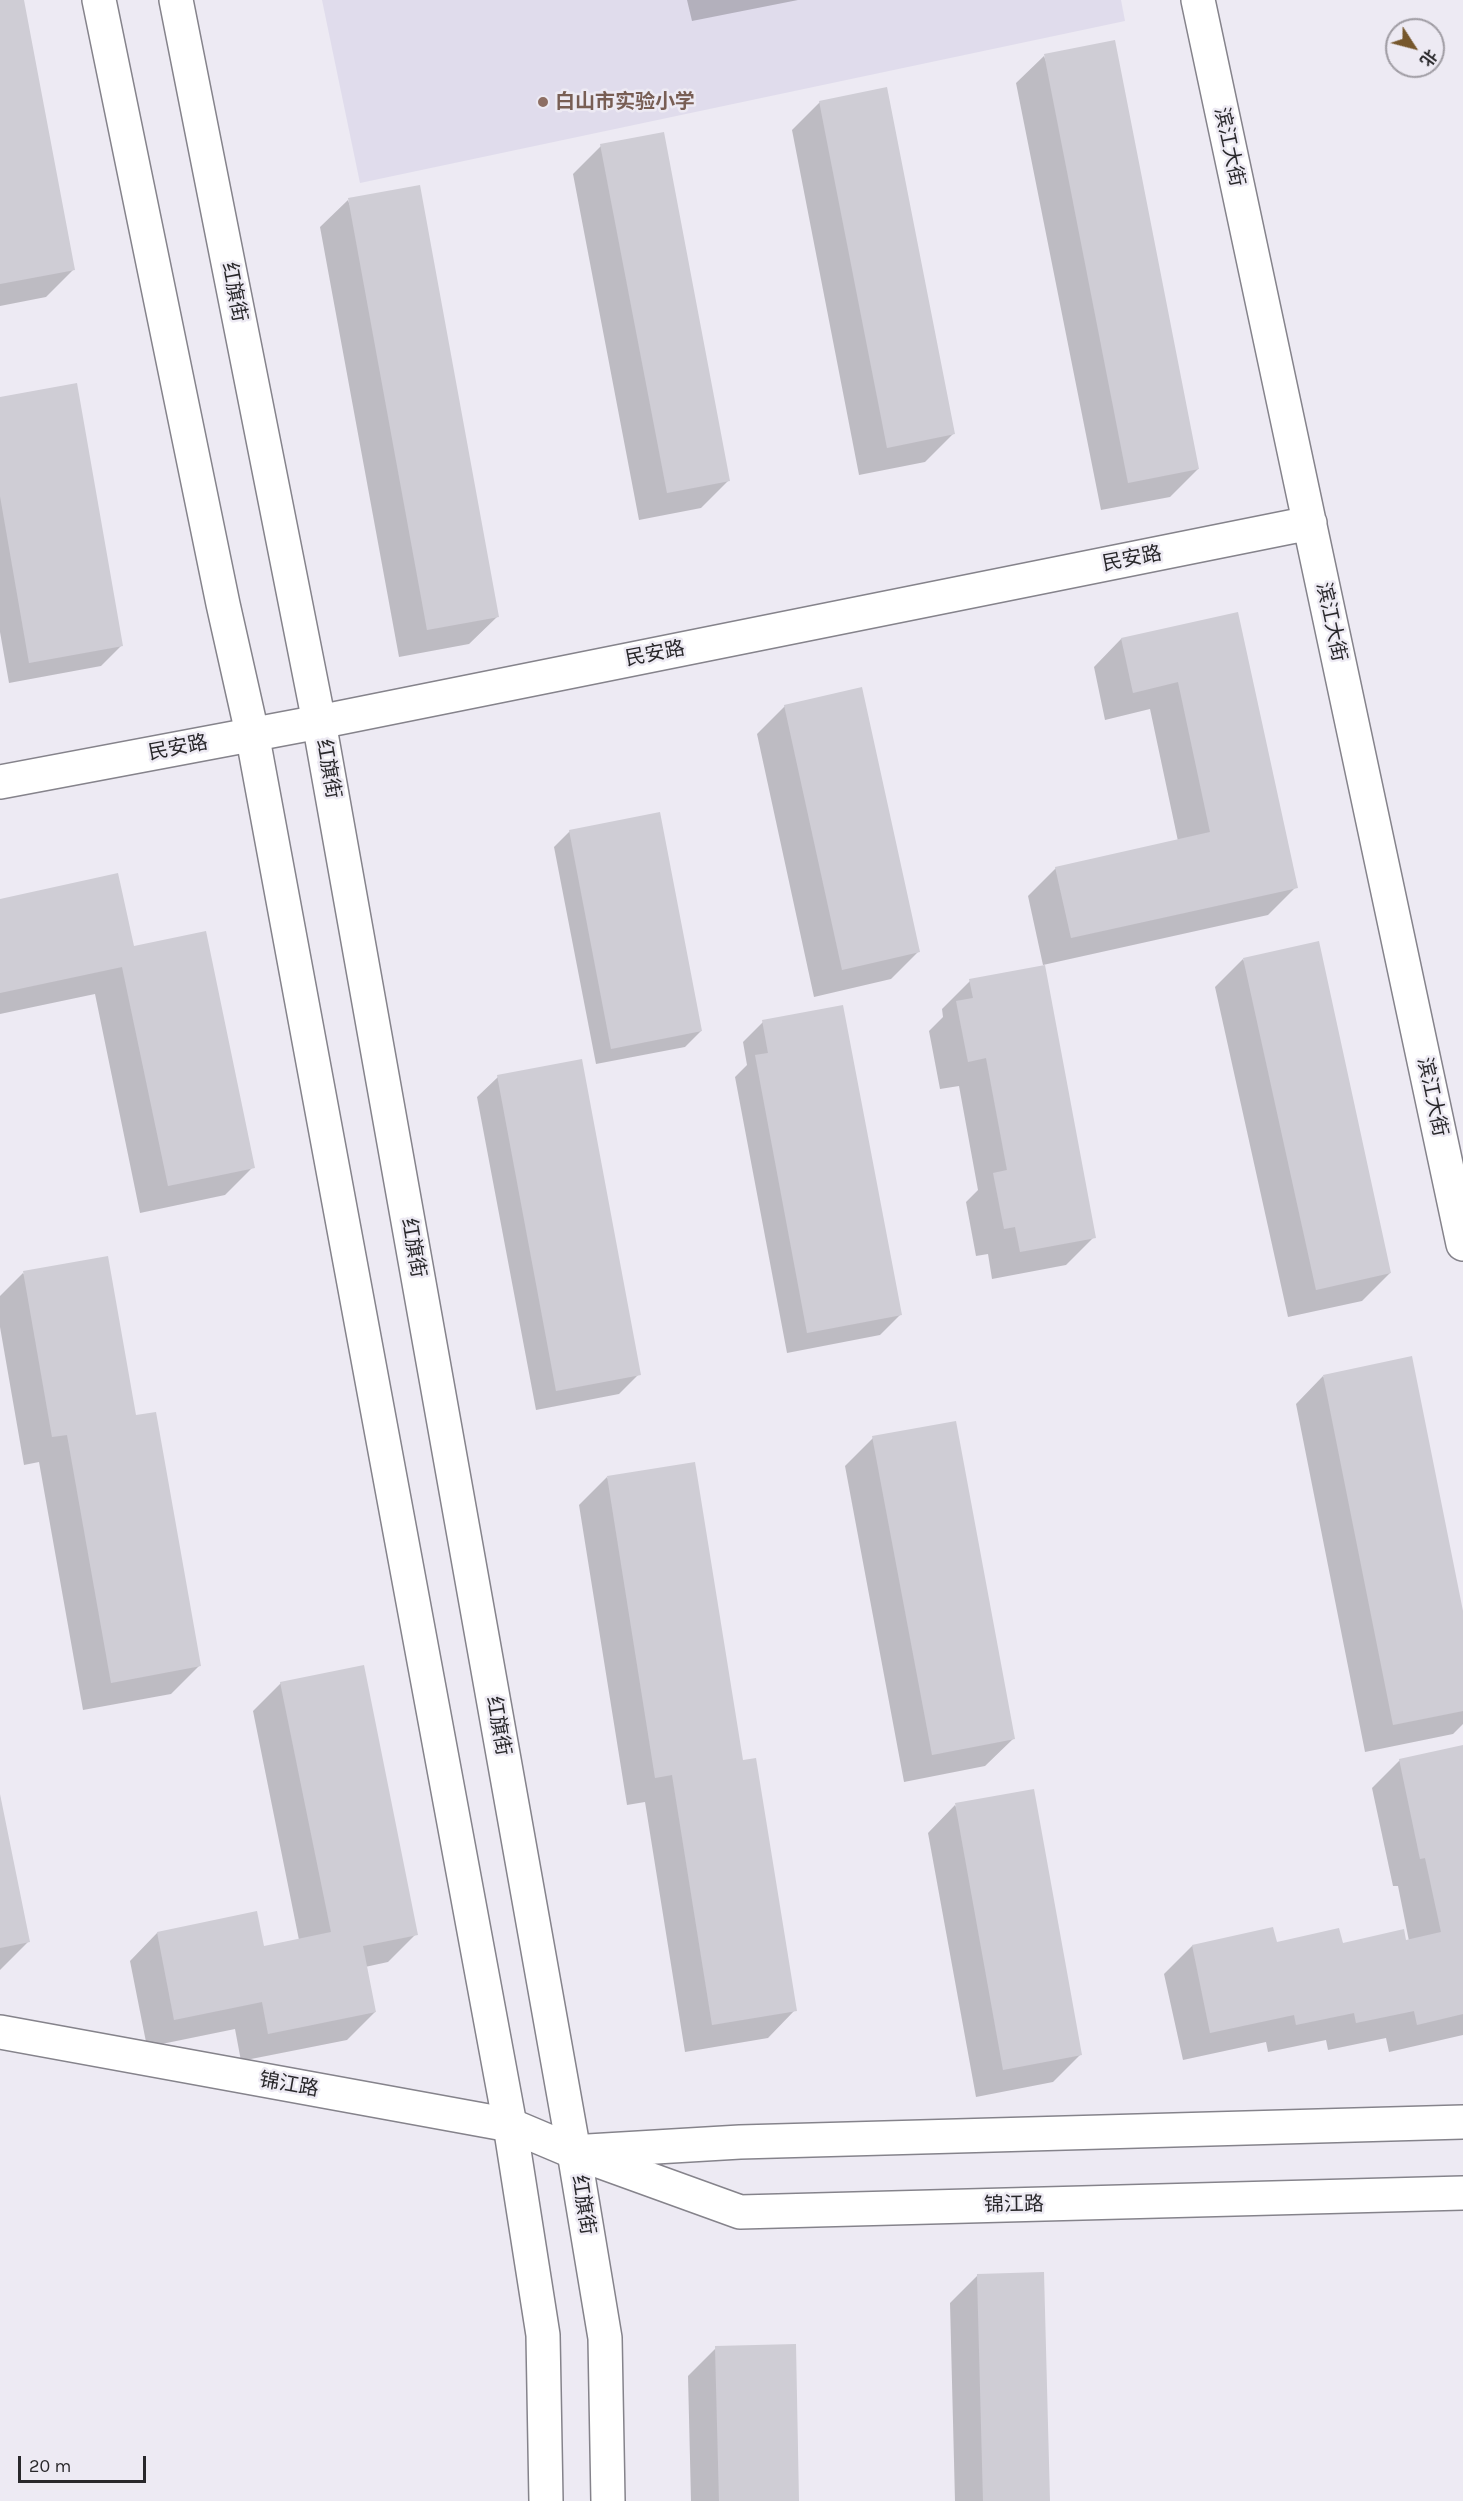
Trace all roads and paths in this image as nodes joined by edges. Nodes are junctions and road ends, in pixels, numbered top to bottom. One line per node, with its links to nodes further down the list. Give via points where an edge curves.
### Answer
1 (99, 0): 6 (main road)
2 (176, 0): 5 (main road, 红旗街)
3 (1198, 0): 4 (main road, 滨江大街)
4 (1310, 523): 5 (main road, 民安路); 8 (main road, 滨江大街)
5 (319, 722): 6 (main road, 民安路); 12 (main road, 红旗街)
6 (252, 733): 7 (main road, 民安路); 11 (main road)
7 (0, 782)
8 (1463, 1244)
9 (0, 2032): 11 (main road, 锦江路)
10 (1463, 2122): 12 (main road, 锦江路, via 741,2142)
11 (510, 2125): 12 (main road, 锦江路); 14 (main road, via 543,2335)
12 (574, 2152): 13 (main road, 锦江路, via 740,2211); 15 (main road, 红旗街, via 605,2338)
13 (1463, 2193)
14 (546, 2501)
15 (608, 2501)

